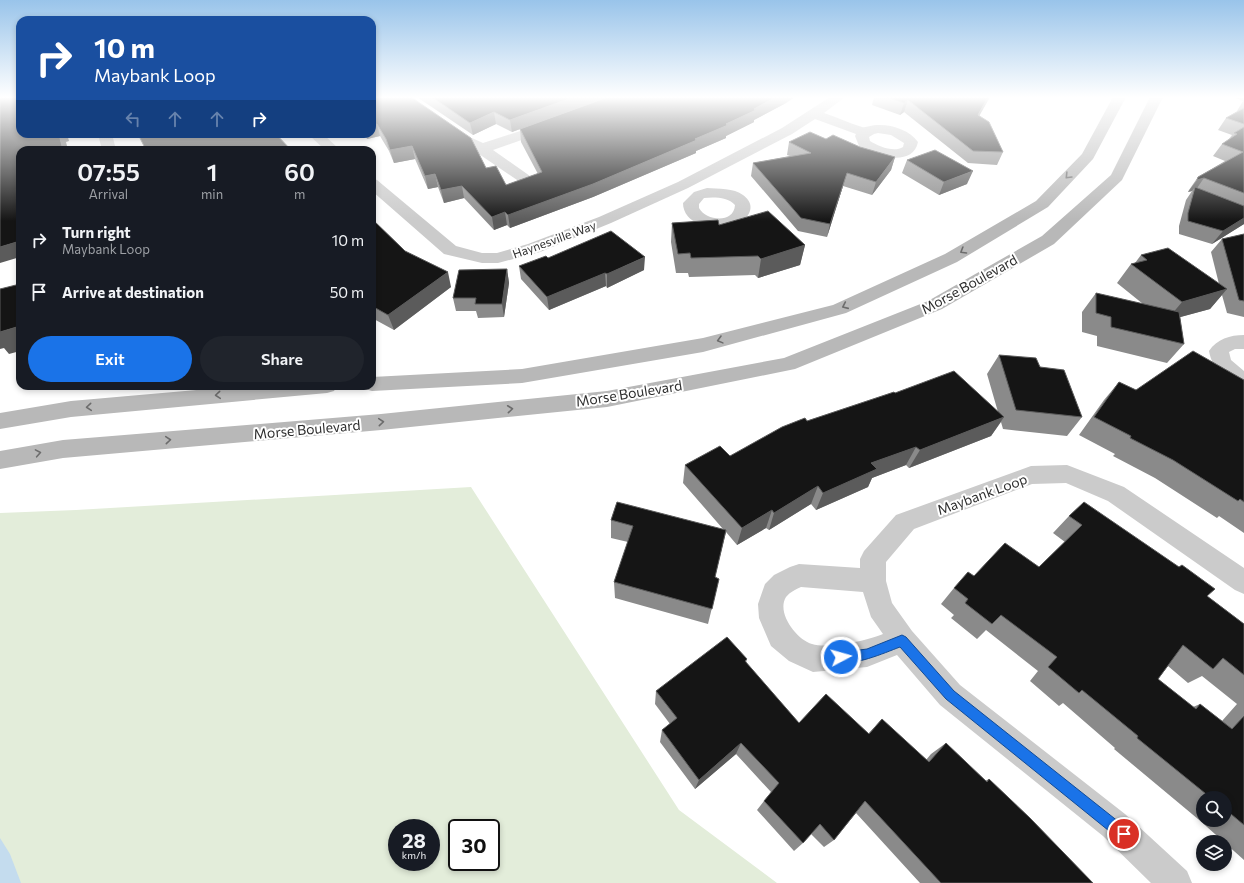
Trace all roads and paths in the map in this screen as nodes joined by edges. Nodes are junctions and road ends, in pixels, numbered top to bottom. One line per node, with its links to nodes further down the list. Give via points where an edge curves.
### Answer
1 (320, 138): 7 (street)
2 (465, 138): 8 (street)
3 (513, 138): 8 (street)
4 (772, 138): 10 (street, Haynesville Way)
5 (1098, 138): 15 (main road, one-way to 15, via 1088,156 1042,204 951,258 839,308 704,345 522,376)
6 (1136, 138): 18 (main road, Morse Boulevard, one-way to 6, via 62,449 380,422 607,399 788,364 935,305 1048,240 1117,177)
7 (328, 146)
8 (481, 149): 9 (street)
9 (525, 179)
10 (683, 185): 11 (street, Haynesville Way, via 605,220 534,248 498,258 482,258 450,250); 12 (street)
11 (376, 186)
12 (699, 196)
13 (1244, 342): 14 (street, via 1230,342 1219,351 1225,366)
14 (1244, 381)
15 (376, 384)
16 (282, 390): 17 (main road, one-way to 17, via 71,409)
17 (0, 421)
18 (0, 460)
19 (873, 581): 20 (street, Maybank Loop, via 873,559 905,522 1031,475 1068,474 1116,494); 21 (street, Maybank Loop, via 880,608); 21 (street, via 798,575 774,592 771,604 772,618 781,637 799,652 813,658 867,654)
20 (1244, 582)
21 (902, 640): 22 (street, Maybank Loop, via 950,695 1114,825)
22 (1175, 883)

